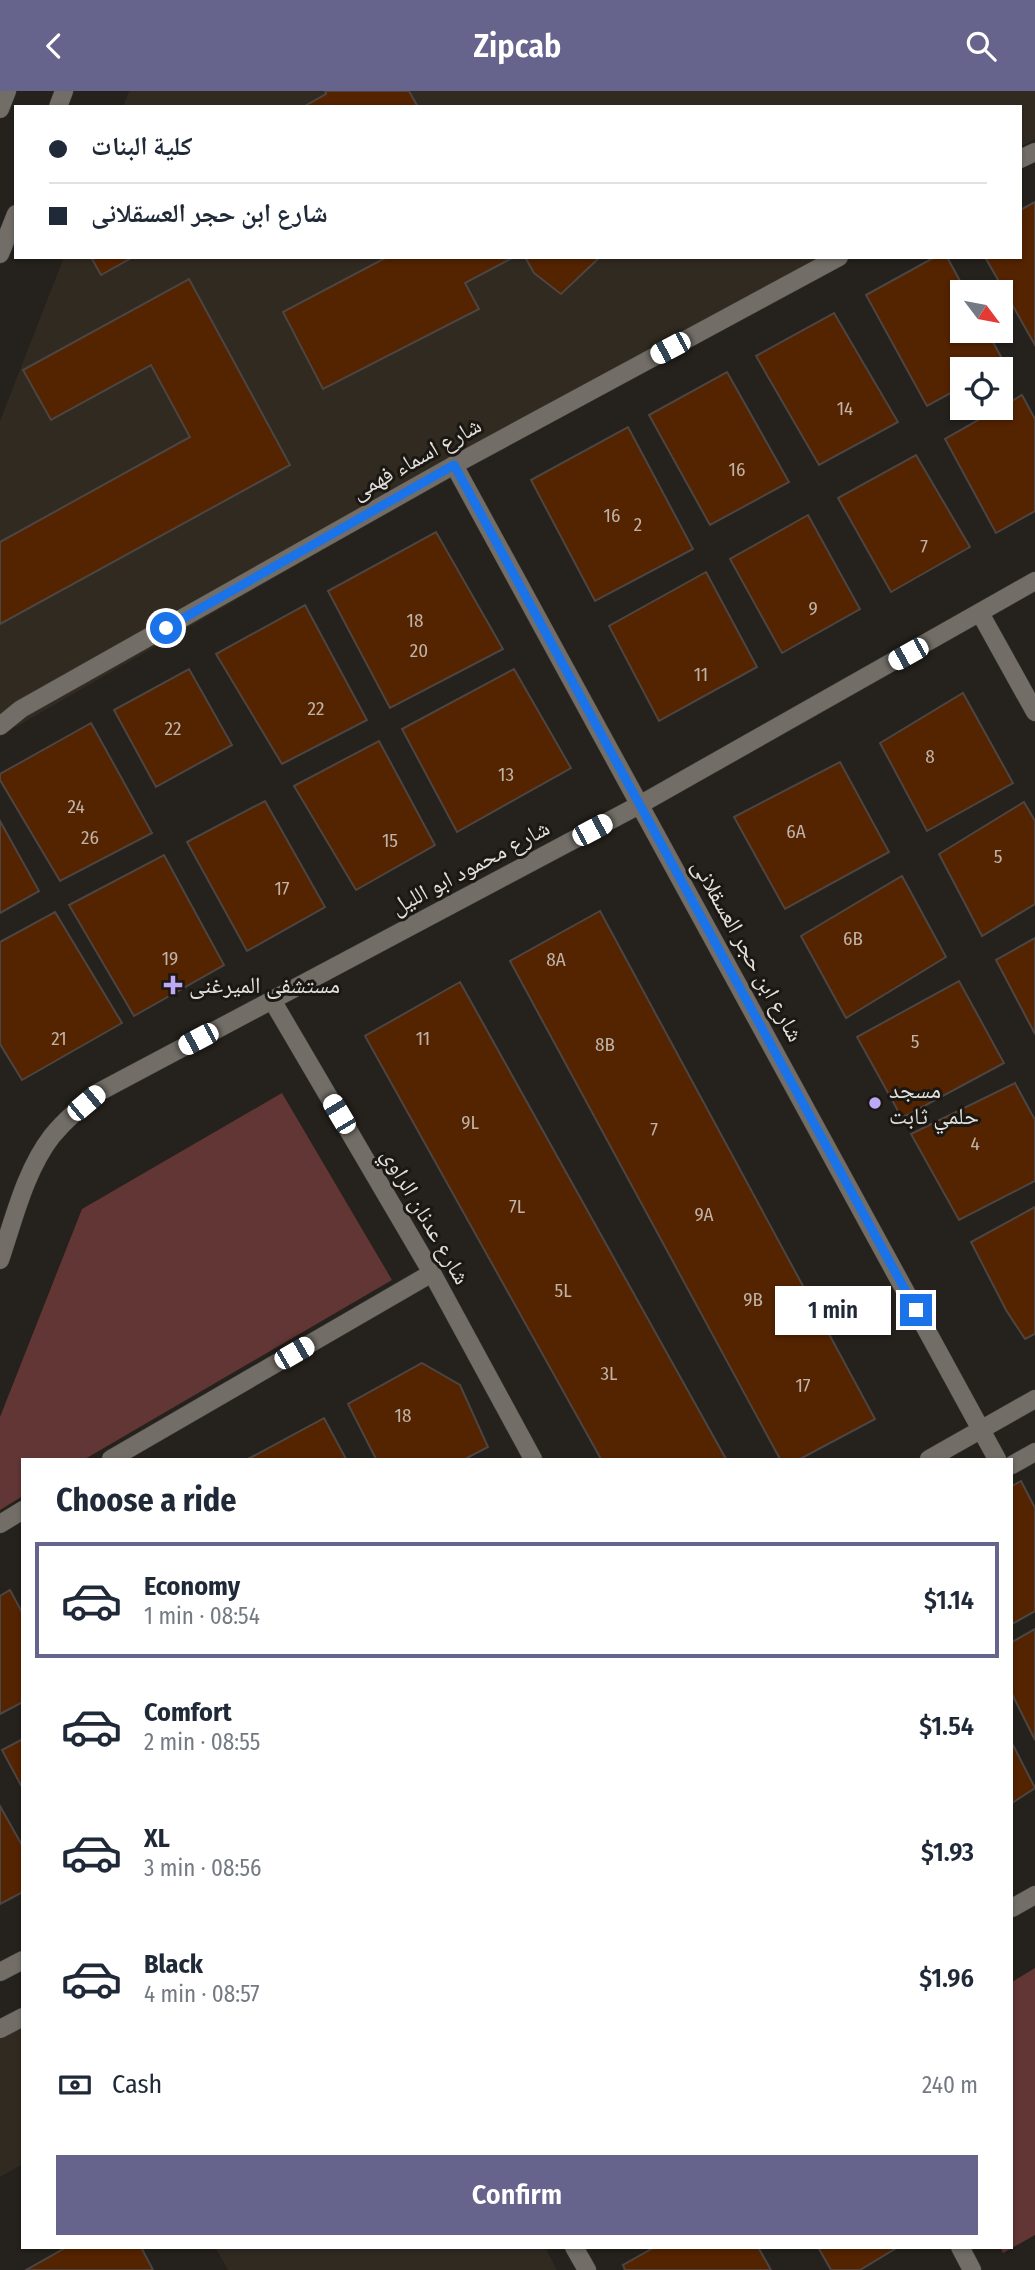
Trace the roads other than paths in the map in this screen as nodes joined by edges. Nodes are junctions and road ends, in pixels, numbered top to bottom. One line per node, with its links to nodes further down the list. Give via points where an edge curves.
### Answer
1 (7, 91): 2 (street)
2 (0, 109)
3 (14, 219): 4 (street)
4 (0, 254)
5 (835, 259): 6 (street, شارع اسماء فهمى)
6 (454, 465): 9 (street, شارع اسماء فهمى); 13 (street, شارع ابن حجر العسقلانى)
7 (1035, 581): 8 (street, شارع محمود ابو الليل)
8 (980, 613): 10 (street); 13 (street, شارع محمود ابو الليل)
9 (21, 709): 11 (street, شارع اسماء فهمى); 12 (street, شارع اسماء فهمى)
10 (1035, 712)
11 (0, 714)
12 (0, 726)
13 (641, 804): 14 (street, شارع محمود ابو الليل); 18 (street, شارع ابن حجر العسقلانى)
14 (272, 1000): 15 (street, شارع محمود ابو الليل, via 99,1092 72,1114 33,1168); 16 (street, شارع عدنان الراوي)
15 (0, 1260)
16 (432, 1273): 20 (street); 21 (street, شارع عدنان الراوي)
17 (1035, 1399): 18 (street)
18 (981, 1430): 22 (street); 23 (street, شارع ابن حجر العسقلانى)
19 (1035, 1452): 24 (street)
20 (113, 1458)
21 (532, 1458)
22 (931, 1458)
23 (996, 1458)
24 (1013, 1464)
25 (21, 1511): 26 (street)
26 (0, 1524)
27 (1035, 1895): 28 (street)
28 (1013, 1907)
29 (21, 1961): 30 (street)
30 (0, 1972)
31 (21, 2018): 32 (street)
32 (0, 2029)
33 (575, 2249): 35 (street)
34 (961, 2249): 36 (street)
35 (587, 2270)
36 (972, 2270)

